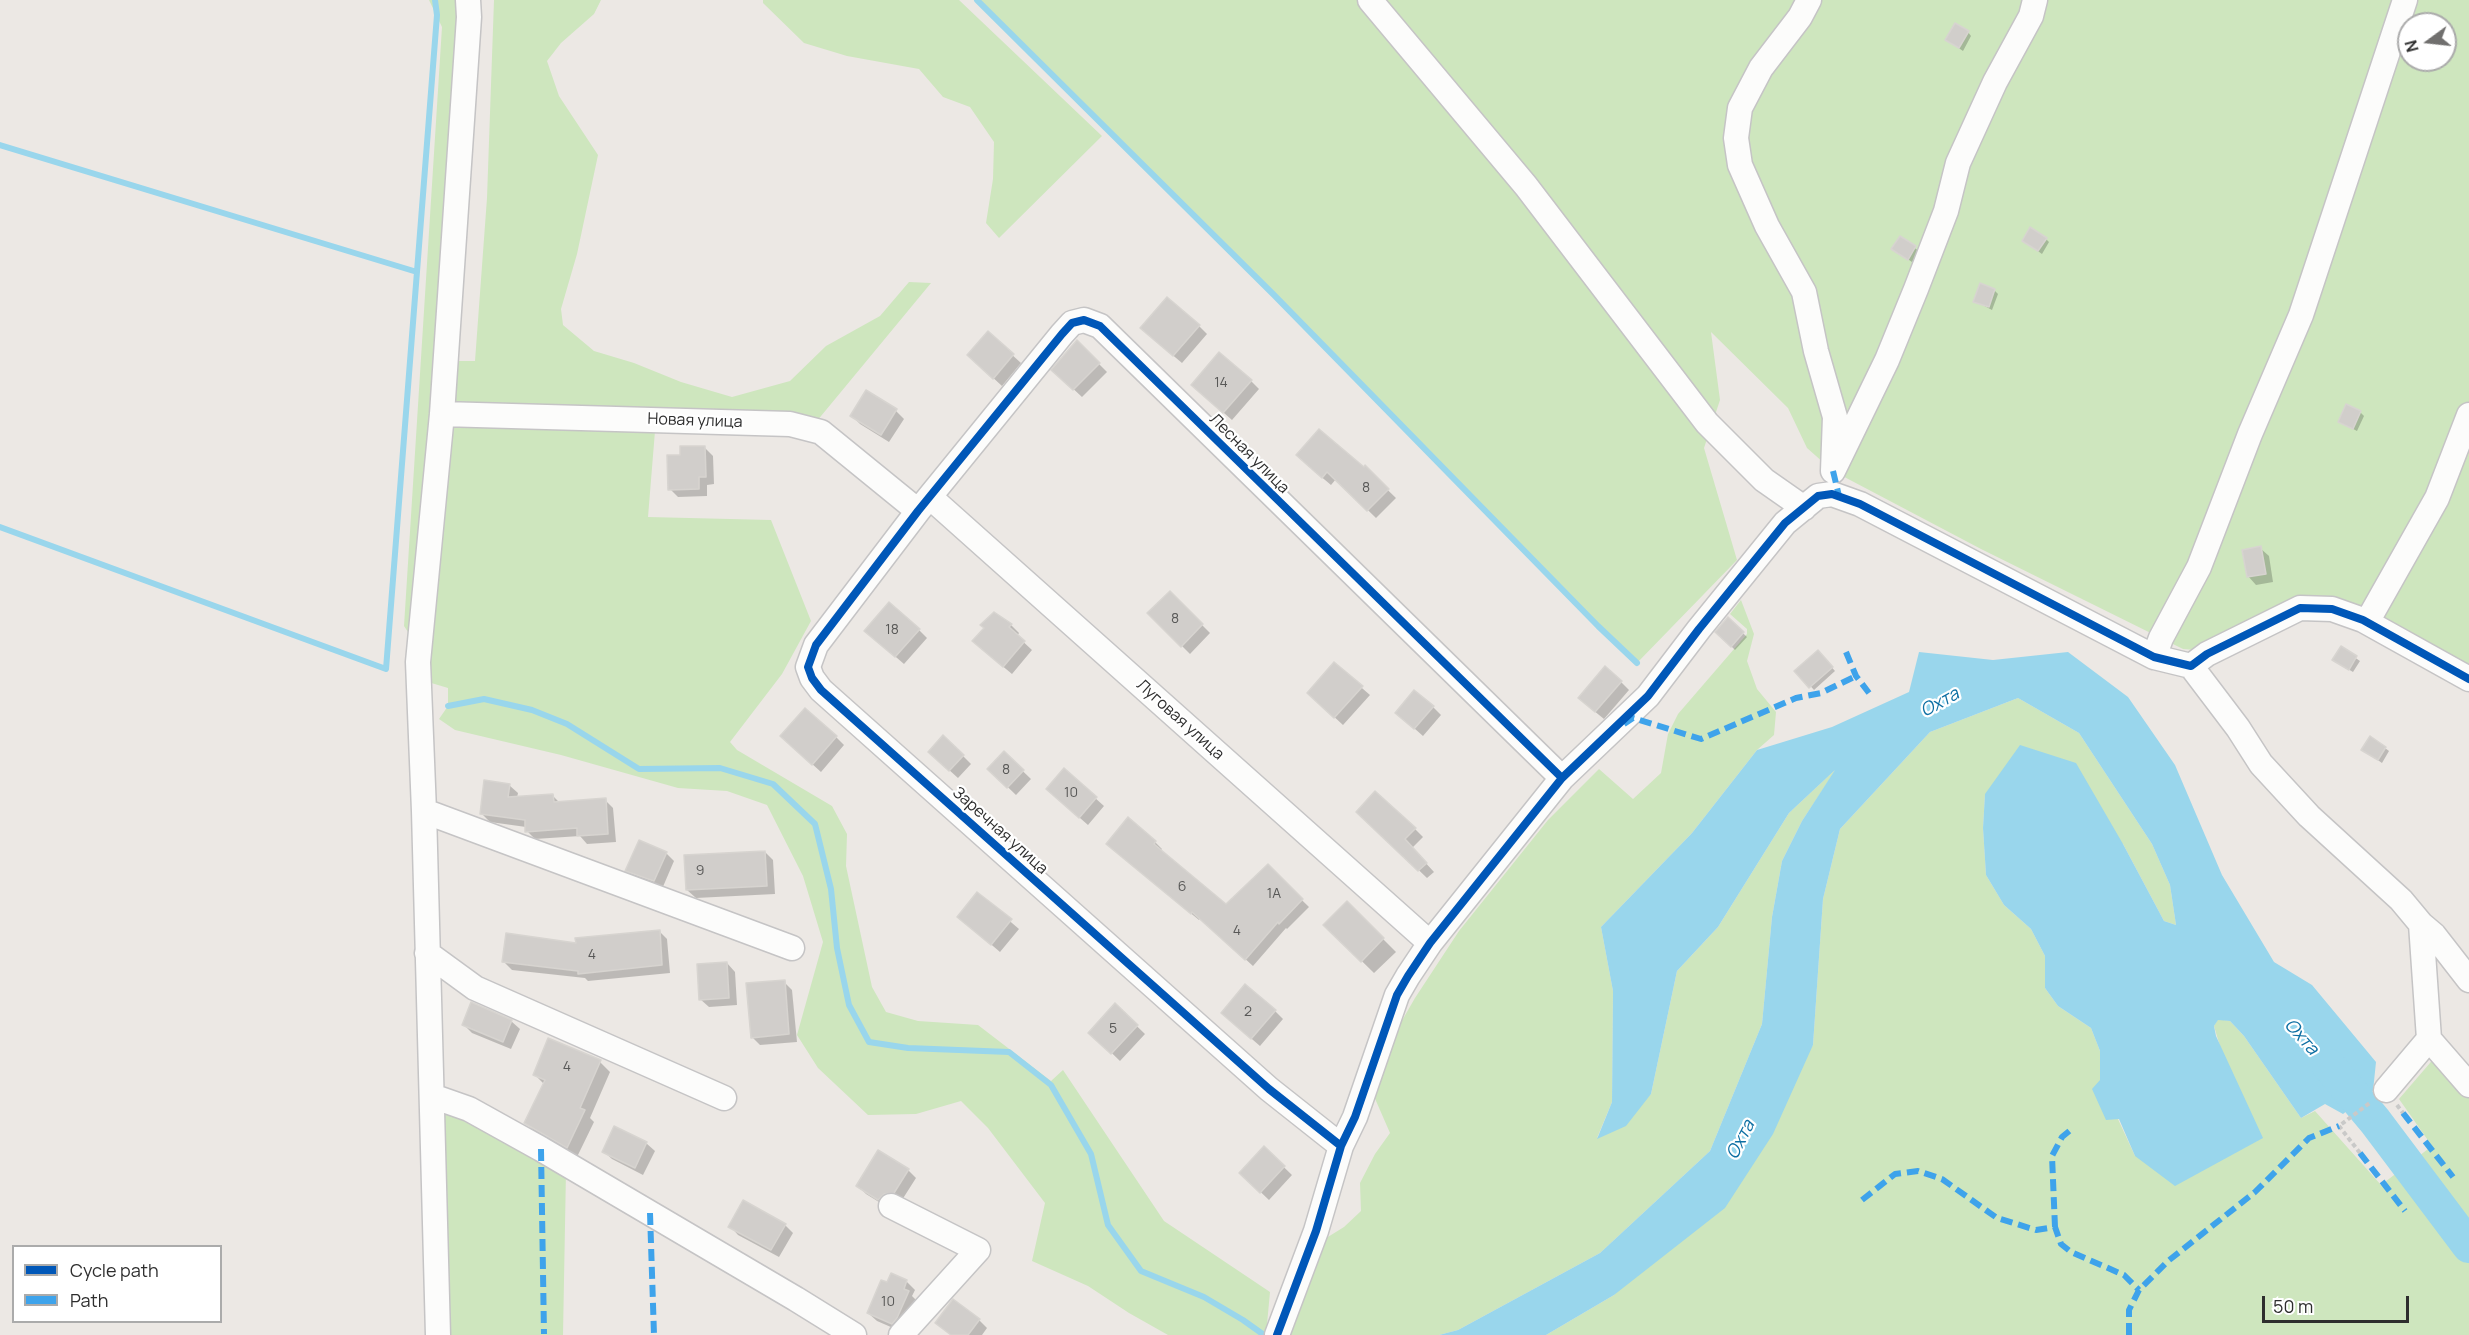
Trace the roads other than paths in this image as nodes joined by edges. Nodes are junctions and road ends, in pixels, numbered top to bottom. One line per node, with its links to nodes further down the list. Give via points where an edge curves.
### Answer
1 (468, 0): 6 (street)
2 (1370, 0): 9 (street, via 1526,186 1707,423 1764,480)
3 (1809, 0): 4 (street, via 1761,68 1740,108 1736,138 1740,165 1767,226 1804,292 1835,417 1833,471 1887,360 1916,289 1946,211 1958,163 2031,16)
4 (2035, 0)
5 (2405, 0): 11 (street, via 2301,315 2199,567)
6 (442, 414): 8 (street, Новая улица, via 790,424 821,432); 15 (street, via 418,662)
7 (2469, 415): 10 (street, via 2437,498)
8 (924, 504): 14 (street, Лесная улица, via 1072,323 1093,322); 17 (street, Луговая улица); 26 (street, Заречная улица, via 816,645 808,667 812,678 1242,1065)
9 (1804, 508): 11 (street, via 1825,494 1850,500); 14 (street, via 1785,523 1749,565 1648,696)
10 (2367, 622): 12 (street, via 2332,609 2300,608); 13 (street)
11 (2154, 657): 12 (street)
12 (2190, 666): 16 (street, via 2261,764)
13 (2469, 679)
14 (1562, 778): 17 (street)
15 (424, 811): 18 (street); 19 (street)
16 (2421, 924): 20 (street, via 2434,934); 21 (street)
17 (1430, 943): 26 (street, via 1397,995 1355,1117)
18 (792, 948)
19 (427, 953): 24 (street); 25 (street, via 476,988)
20 (2469, 980)
21 (2429, 1040): 22 (street); 23 (street)
22 (2469, 1085)
23 (2386, 1090)
24 (432, 1096): 28 (street); 29 (street, via 469,1109 541,1149)
25 (724, 1098)
26 (1341, 1146): 31 (street, via 1316,1231)
27 (891, 1206): 30 (street, via 978,1250)
28 (438, 1335)
29 (854, 1335)
30 (901, 1335)
31 (1277, 1335)

